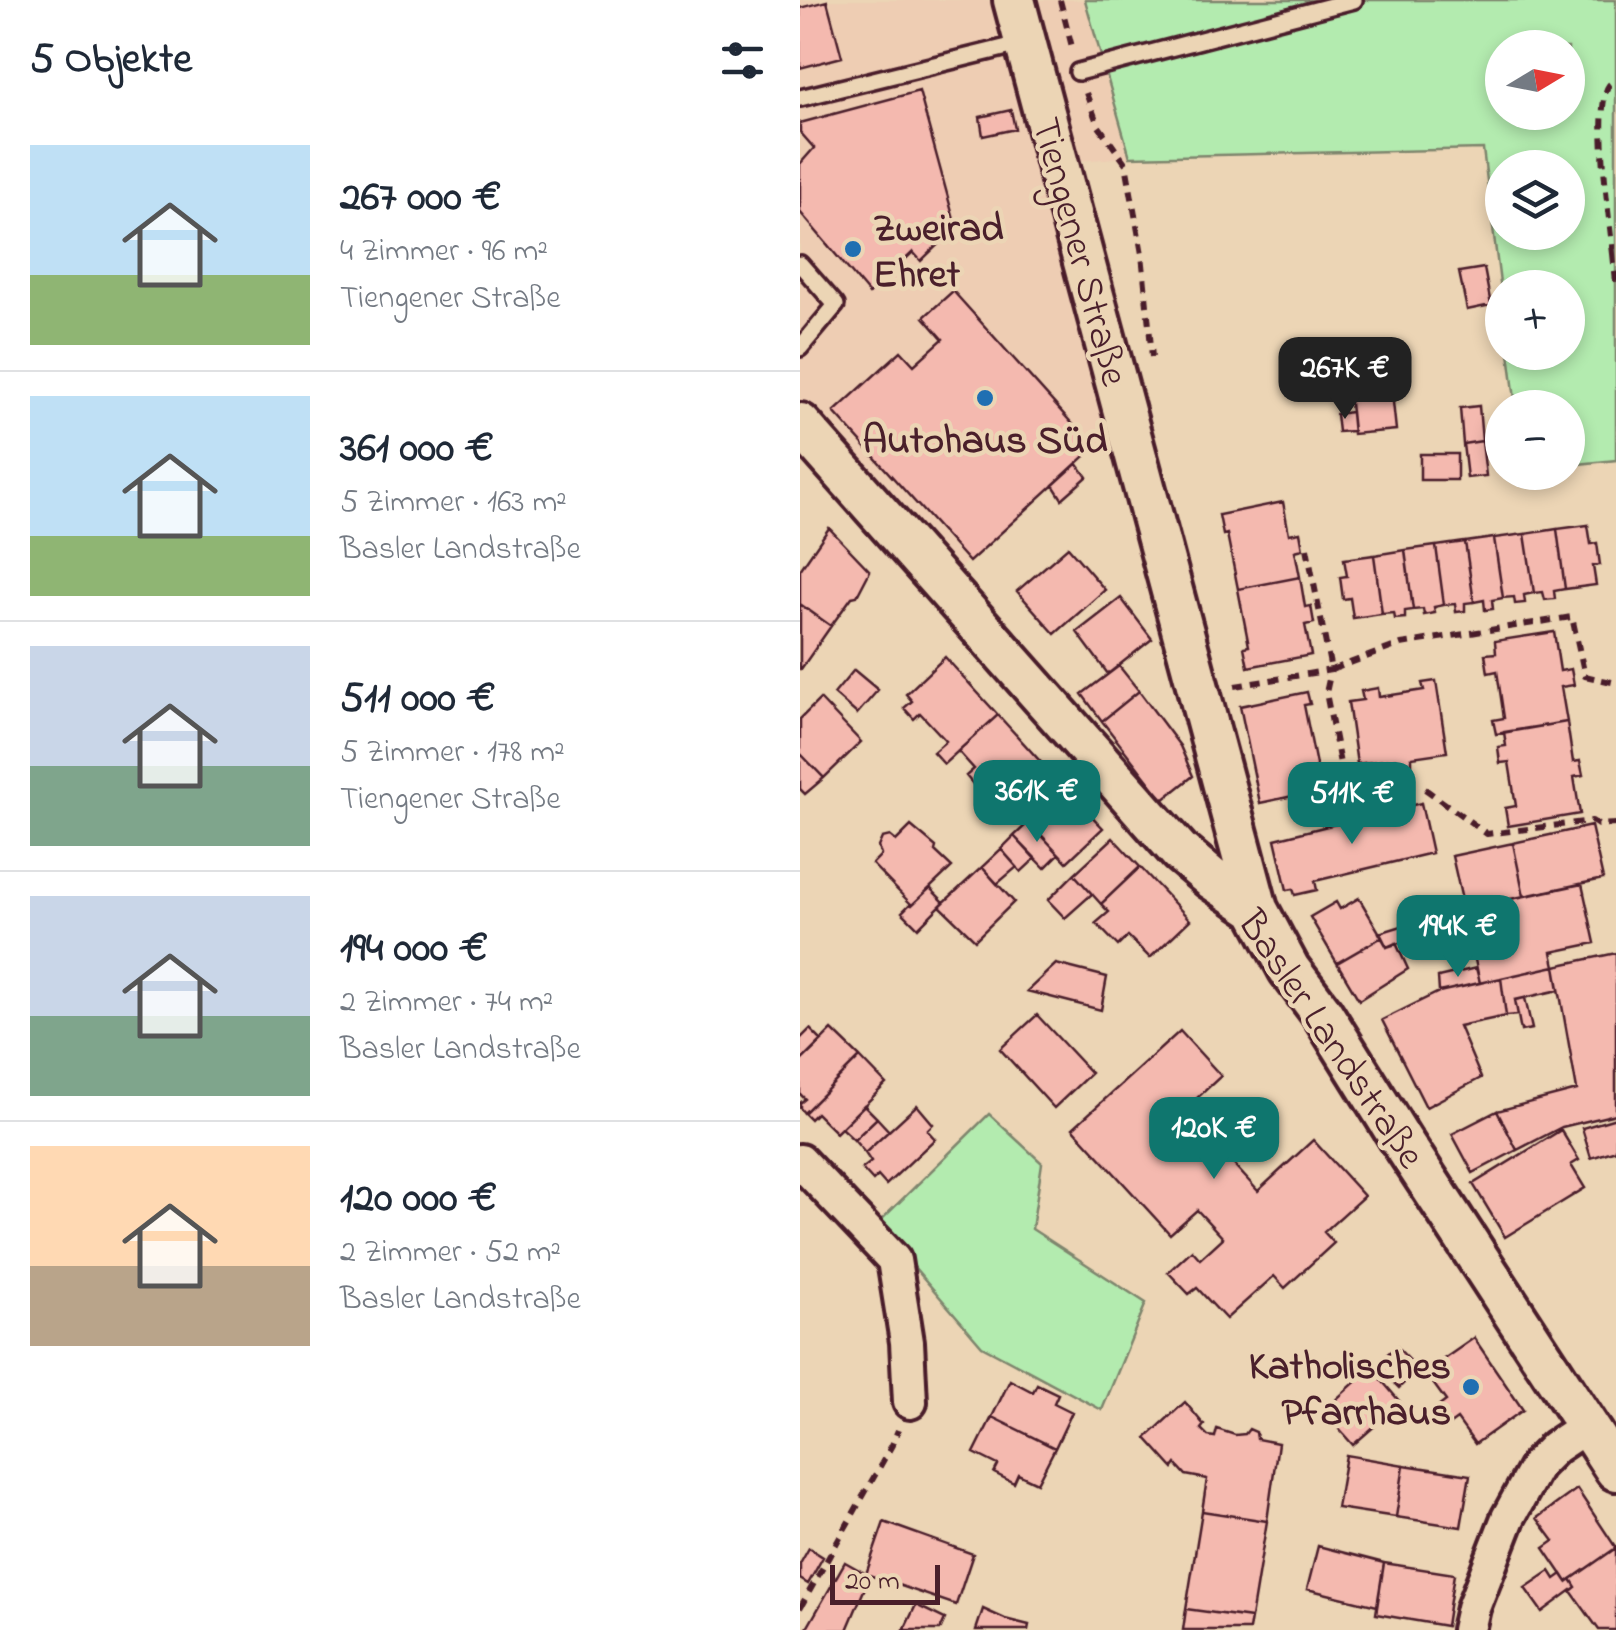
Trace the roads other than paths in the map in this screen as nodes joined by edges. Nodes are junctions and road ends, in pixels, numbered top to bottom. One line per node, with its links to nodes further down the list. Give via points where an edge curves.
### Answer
1 (1014, 0): 3 (street, Tiengener Straße)
2 (1354, 0): 4 (lane)
3 (1026, 43): 5 (lane); 9 (street, Tiengener Straße)
4 (1078, 72)
5 (800, 98)
6 (800, 264): 7 (lane, via 836,305)
7 (800, 348)
8 (800, 424): 9 (street, Basler Landstraße, via 1180,852)
9 (1257, 908): 12 (street, Basler Landstraße, via 1288,969)
10 (800, 1161): 11 (street, via 894,1260)
11 (910, 1402)
12 (1588, 1425): 13 (street, Basler Landstraße); 14 (street, via 1537,1465 1508,1518)
13 (1616, 1470)
14 (1468, 1630)

